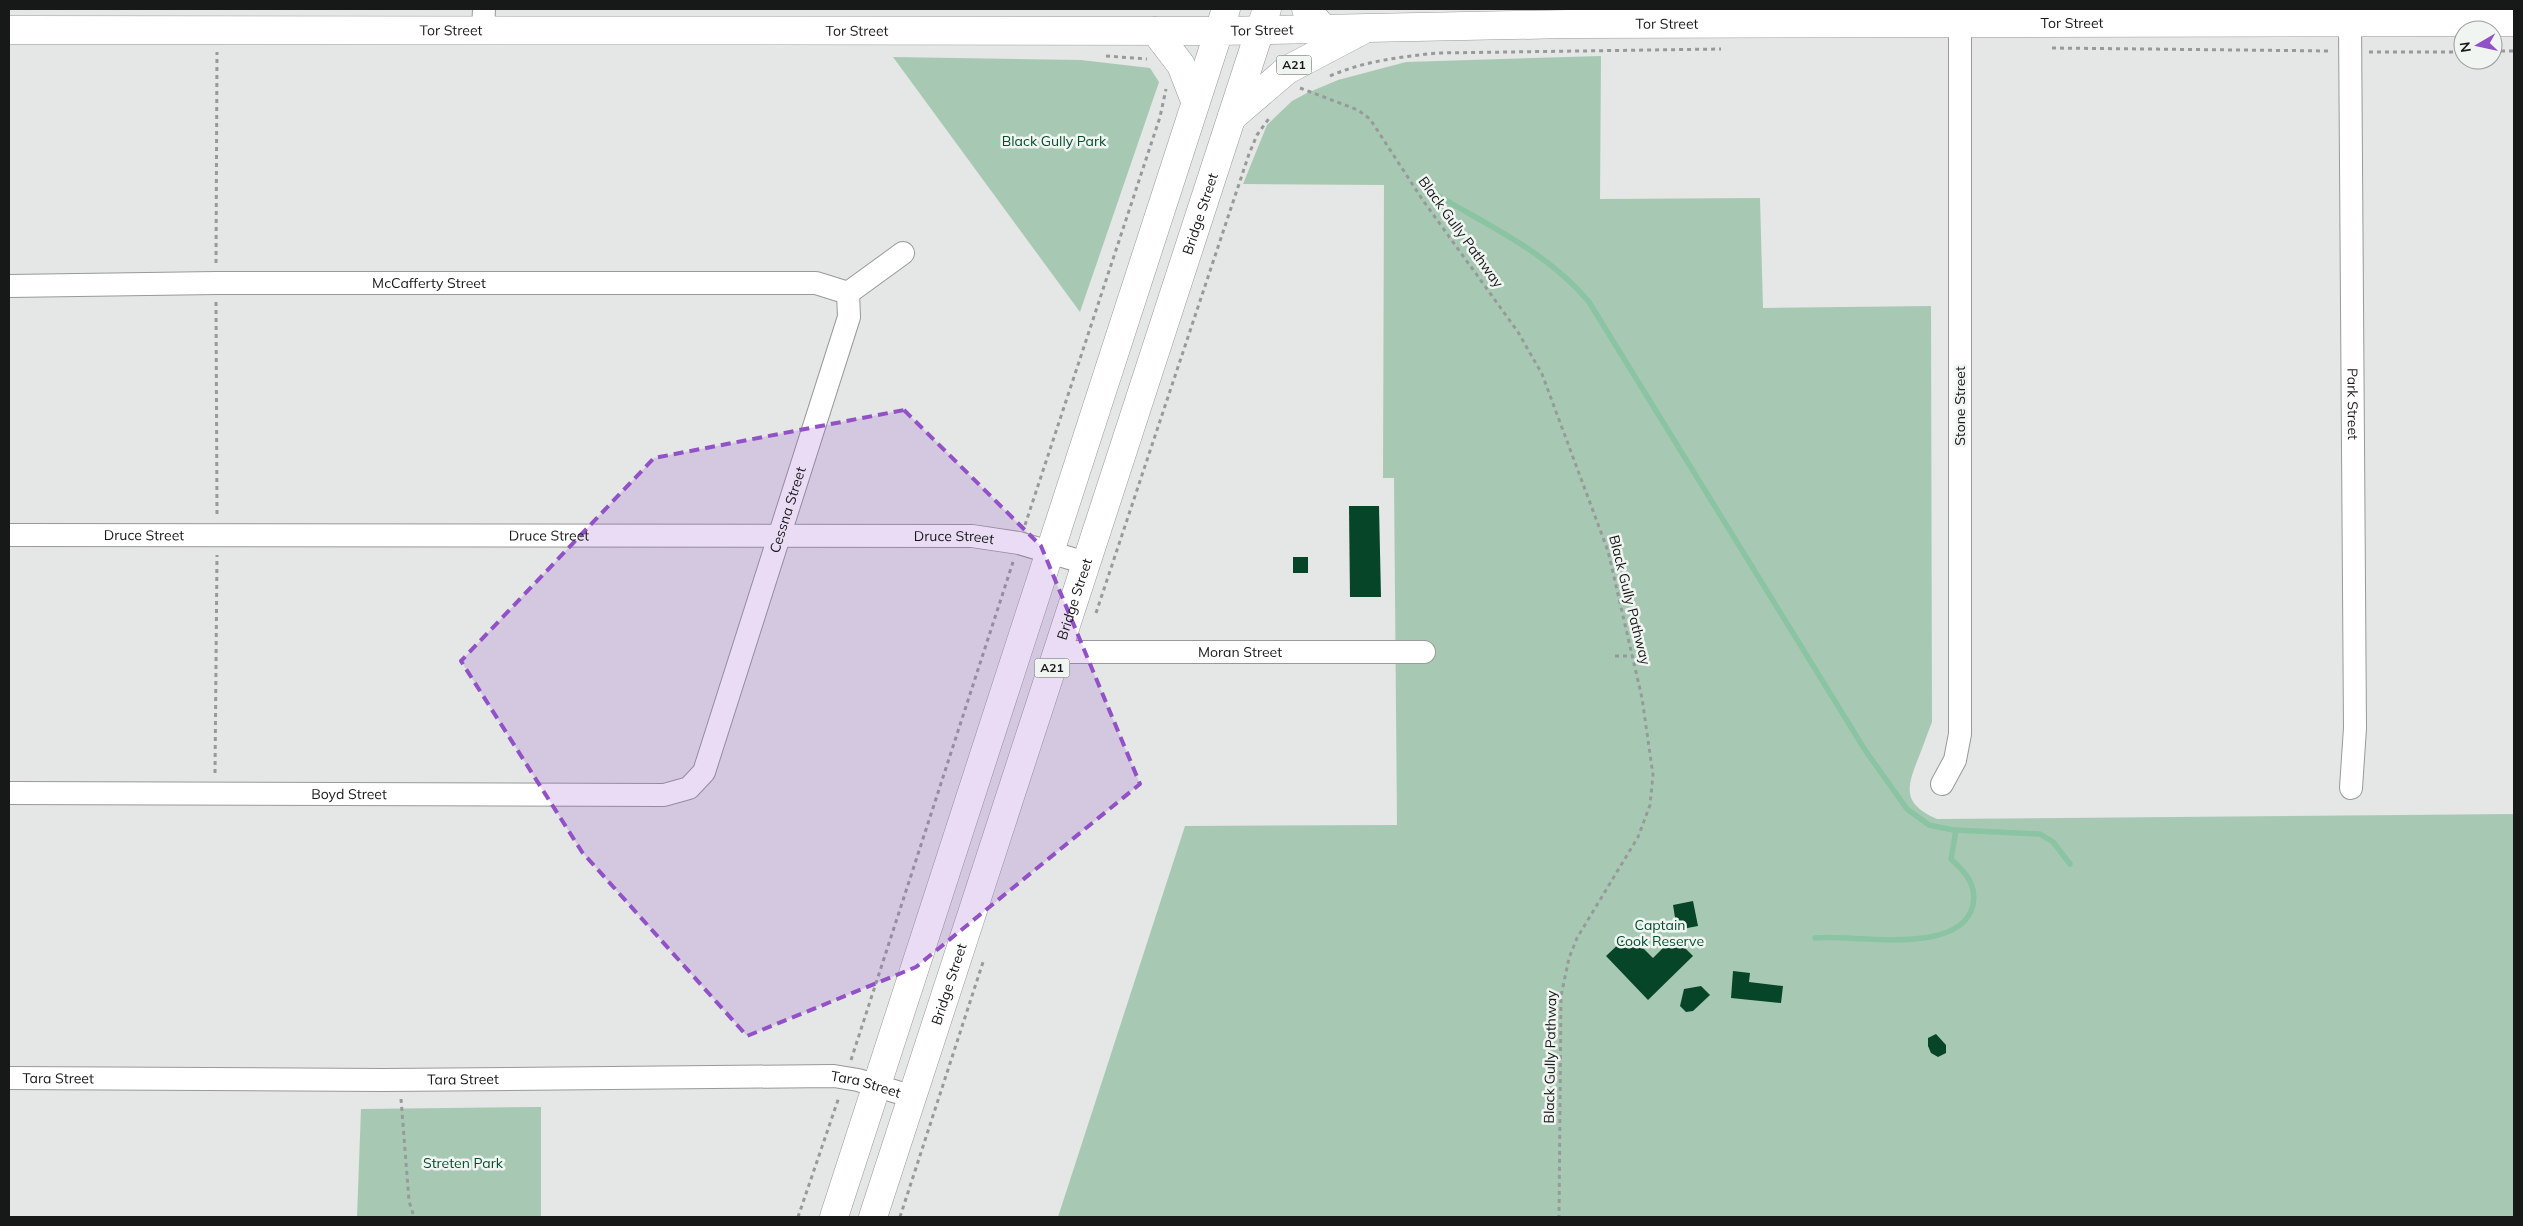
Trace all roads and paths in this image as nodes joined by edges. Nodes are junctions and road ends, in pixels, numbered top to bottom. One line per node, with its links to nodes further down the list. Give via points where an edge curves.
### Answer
1 (1568, 16): 2 (main road, Tor Street / A21); 11 (main road, Tor Street / A21)
2 (1874, 16): 10 (main road, Tor Street / A21)
3 (2187, 16): 8 (main road, Tor Street / A21); 10 (main road, Tor Street / A21)
4 (1314, 18): 6 (main road, Tor Street / A21); 11 (main road, Tor Street / A21)
5 (484, 19): 12 (main road, Tor Street); 13 (main road, Tor Street)
6 (1263, 19): 7 (main road, Tor Street / A21); 25 (main road, Bridge Street)
7 (1222, 20): 13 (main road, Tor Street); 24 (main road, A21)
8 (2350, 22): 9 (main road, Tor Street / A21); 17 (street, Park Street)
9 (2514, 22)
10 (1960, 24): 40 (street, Stone Street, via 1960,734 1954,760)
11 (1367, 28): 25 (main road, A21, via 1287,70)
12 (9, 30)
13 (1155, 32): 24 (main road, via 1181,64)
14 (2047, 48): 17 (path)
15 (1729, 49): 19 (path, via 1437,53 1364,64)
16 (217, 51): 27 (path)
17 (2350, 52): 18 (path); 42 (street, Park Street, via 2355,728)
18 (2453, 52)
19 (1323, 78)
20 (1167, 80): 33 (path, via 1160,117)
21 (1297, 83): 23 (path)
22 (1309, 85): 23 (path)
23 (1302, 90): 39 (path, Black Gully Pathway, via 1358,110 1370,119 1422,199 1526,344 1549,390 1598,520 1616,578)
24 (1195, 101): 34 (main road, A21)
25 (1231, 118): 35 (main road, Bridge Street / A21)
26 (903, 253): 29 (street)
27 (216, 283): 28 (street, McCafferty Street); 29 (street, McCafferty Street, via 816,283); 30 (path)
28 (9, 286)
29 (848, 293): 32 (street, Cessna Street, via 848,317)
30 (217, 534): 31 (street, Druce Street); 32 (street, Druce Street); 44 (path)
31 (9, 535)
32 (780, 535): 33 (street, Druce Street, via 972,536); 41 (street, Cessna Street, via 704,772)
33 (1019, 543): 34 (street, Druce Street); 45 (path)
34 (1048, 551): 35 (street, Druce Street); 48 (main road, A21)
35 (1086, 563): 36 (main road, Bridge Street / A21)
36 (1058, 652): 37 (street, Moran Street); 49 (main road, Bridge Street / A21)
37 (1424, 652)
38 (1615, 656): 39 (path)
39 (1633, 656): 54 (path, Black Gully Pathway, via 1651,760 1652,790 1638,838 1580,932 1564,976 1560,1015)
40 (1942, 784)
41 (689, 788): 44 (street, Boyd Street, via 664,795)
42 (2351, 788)
43 (9, 793): 44 (street, Boyd Street)
44 (215, 794)
45 (845, 1077): 47 (street, Tara Street); 48 (street, Tara Street); 51 (path)
46 (9, 1078): 47 (street, Tara Street)
47 (398, 1079): 50 (path, via 409,1201)
48 (877, 1085): 49 (street, Tara Street); 52 (main road, A21)
49 (913, 1097): 53 (main road, Bridge Street / A21)
50 (414, 1217)
51 (798, 1217)
52 (834, 1217)
53 (873, 1217)
54 (1559, 1217)

